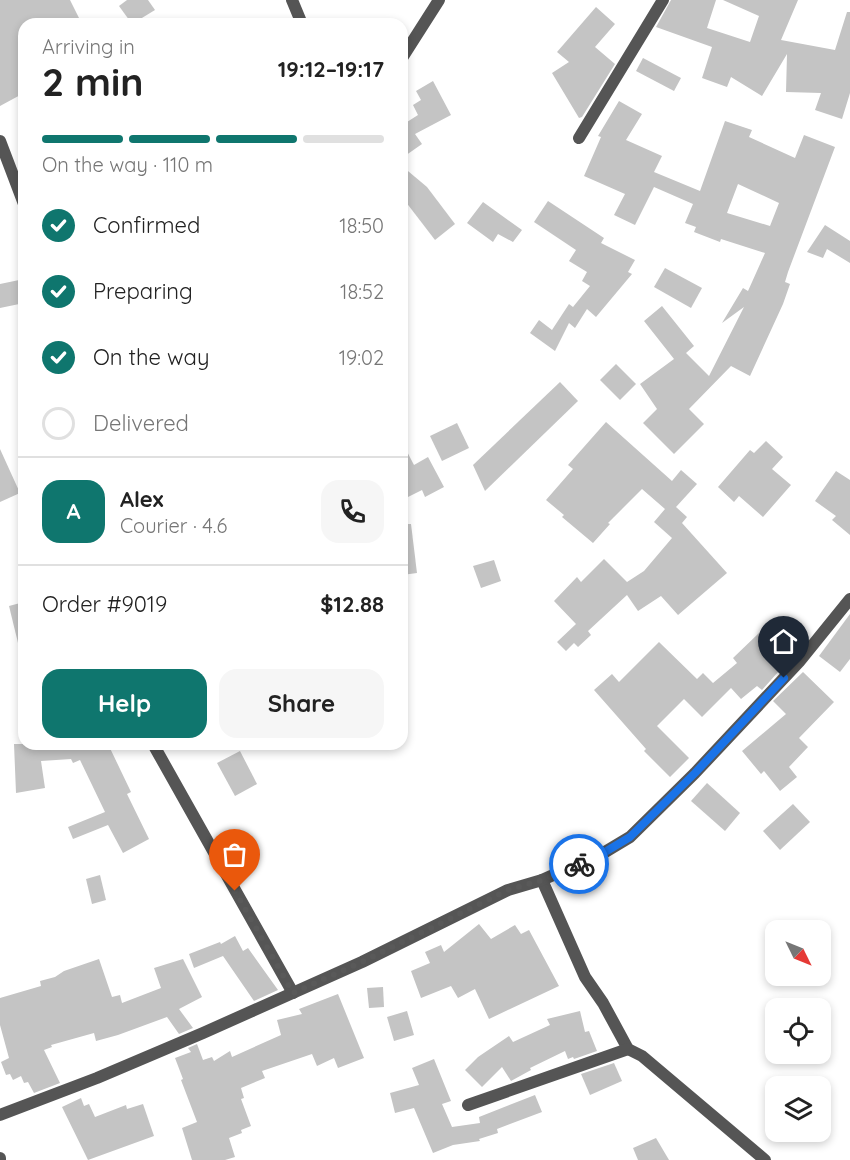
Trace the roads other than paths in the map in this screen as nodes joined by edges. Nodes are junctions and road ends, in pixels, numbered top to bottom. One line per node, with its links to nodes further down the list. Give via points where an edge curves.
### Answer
1 (292, 0): 4 (street)
2 (439, 0): 5 (street)
3 (663, 0): 6 (street)
4 (300, 18)
5 (408, 49)
6 (579, 138)
7 (0, 141): 8 (street)
8 (18, 188)
9 (850, 599): 11 (street, via 799,662 630,837)
10 (156, 750): 12 (street)
11 (542, 880): 12 (street, via 508,890); 13 (street, via 585,977)
12 (293, 993): 15 (street, via 97,1078)
13 (628, 1049): 14 (street); 16 (street, via 642,1056)
14 (468, 1105)
15 (0, 1114)
16 (765, 1160)

